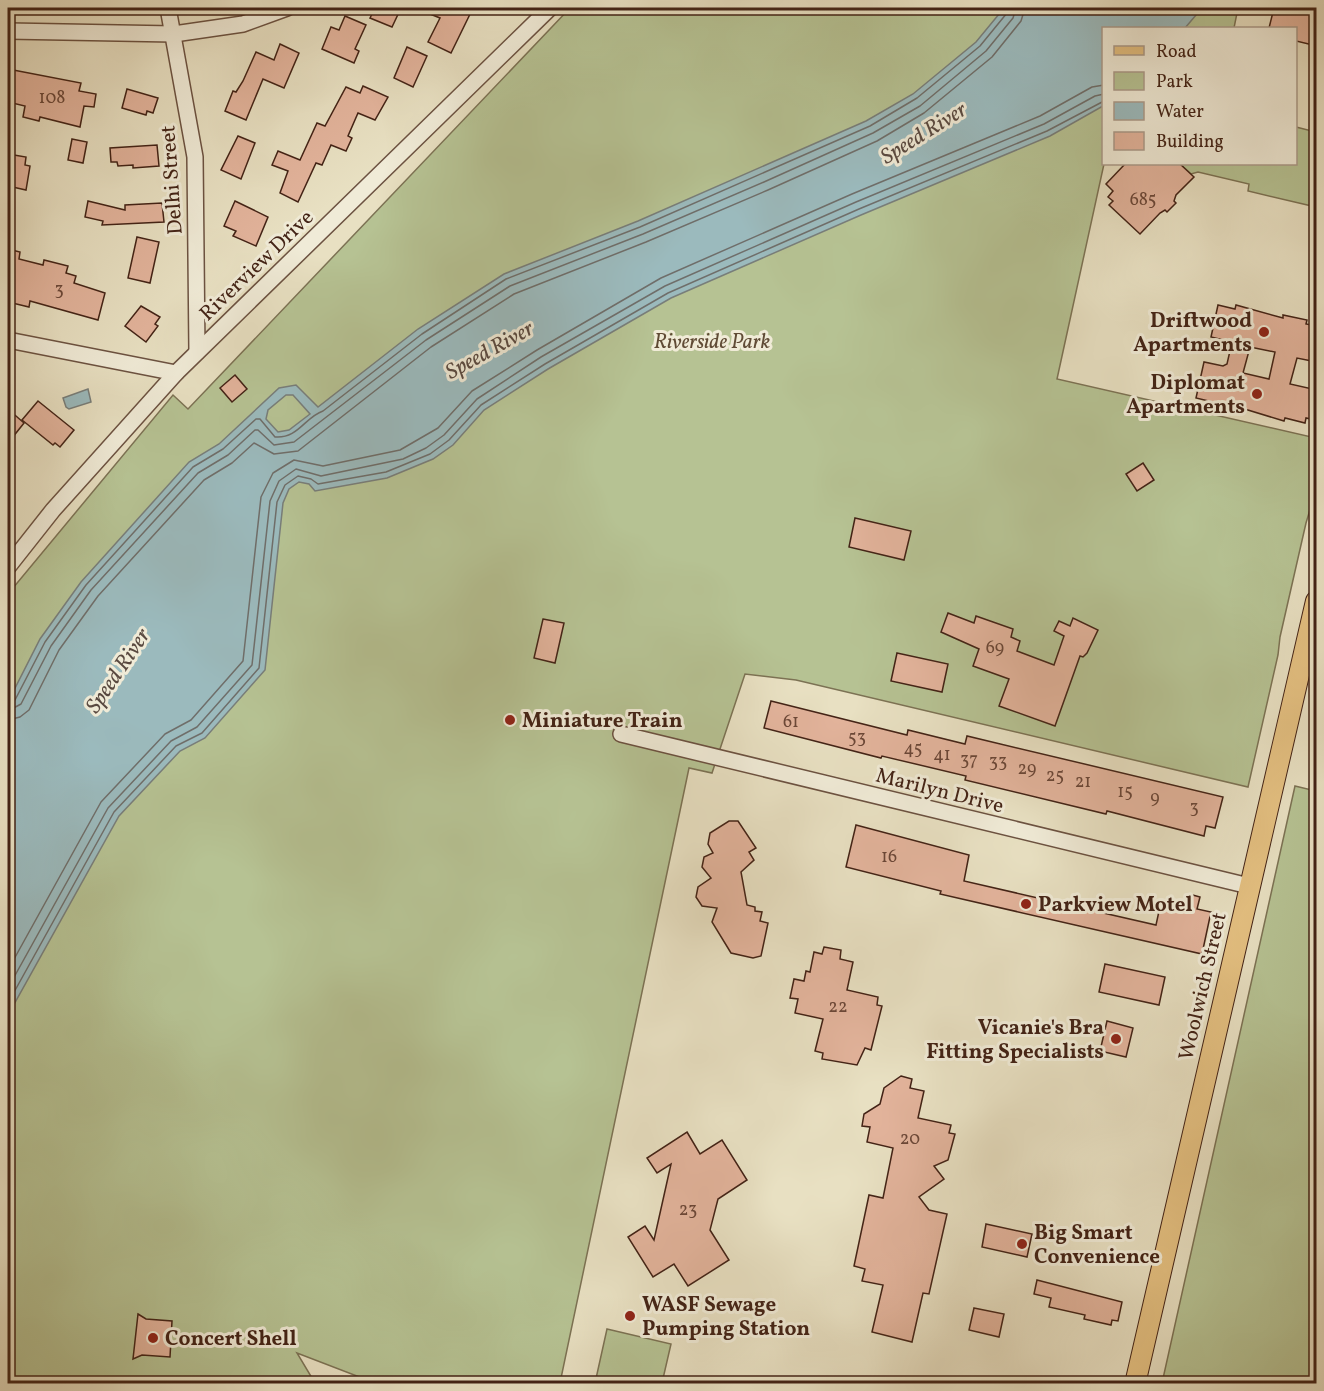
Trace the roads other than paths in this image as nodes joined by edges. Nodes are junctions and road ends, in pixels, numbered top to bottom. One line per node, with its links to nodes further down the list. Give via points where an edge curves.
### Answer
1 (168, 8): 5 (street, Delhi Street)
2 (287, 8): 5 (street, via 243,24)
3 (550, 8): 7 (street, Riverview Drive)
4 (8, 31): 5 (street)
5 (174, 34): 7 (street, Delhi Street, via 195,156)
6 (8, 340): 8 (street)
7 (197, 352): 8 (street, Riverview Drive)
8 (176, 373): 9 (street, Riverview Drive, via 53,510)
9 (8, 567)
10 (1317, 601): 12 (main road, Woolwich Street)
11 (621, 734): 12 (street, Marilyn Drive)
12 (1250, 886): 13 (main road, Woolwich Street)
13 (1135, 1383)

